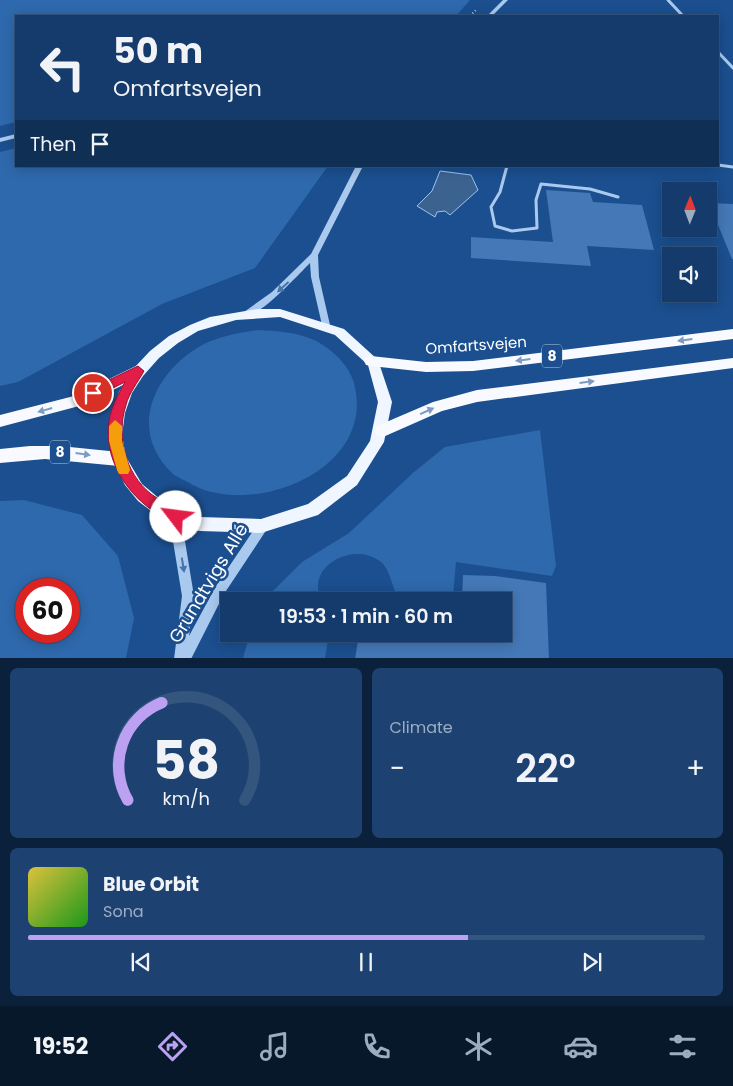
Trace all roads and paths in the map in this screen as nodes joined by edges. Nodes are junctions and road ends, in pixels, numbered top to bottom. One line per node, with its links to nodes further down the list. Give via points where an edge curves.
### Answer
1 (506, 0): 3 (street)
2 (668, 0): 4 (street)
3 (490, 15)
4 (682, 15)
5 (719, 53): 6 (street)
6 (733, 68)
7 (15, 136): 8 (street)
8 (0, 140)
9 (719, 165): 12 (lane)
10 (359, 167): 14 (street)
11 (507, 167): 13 (lane, via 500,192 491,207 494,226 512,231 537,228 536,200 541,184 567,184 605,191)
12 (733, 167)
13 (618, 197)
14 (314, 255): 15 (street, one-way to 15, via 275,294); 16 (street, via 315,277)
15 (247, 314): 16 (main road, via 288,314); 20 (main road, via 212,321 178,336)
16 (326, 325): 18 (main road, via 359,346)
17 (733, 334): 18 (highway, Omfartsvejen / 8, one-way to 18, via 473,366 426,367)
18 (371, 361): 22 (main road, via 385,394)
19 (733, 364): 22 (highway, 8, one-way to 19, via 438,406 477,396)
20 (138, 371): 21 (highway, one-way to 21, via 78,401); 24 (main road, via 120,404 115,422)
21 (0, 421)
22 (383, 431): 26 (main road, via 376,450 351,484 312,511)
23 (0, 456): 24 (highway, 8, one-way to 24, via 68,452)
24 (119, 459): 25 (main road, via 130,480 146,498)
25 (176, 517): 26 (main road, via 213,527); 27 (street, Grundtvigs Allé, one-way to 27, via 188,596)
26 (263, 526): 27 (street, Grundtvigs Allé, via 220,590)
27 (182, 658)

